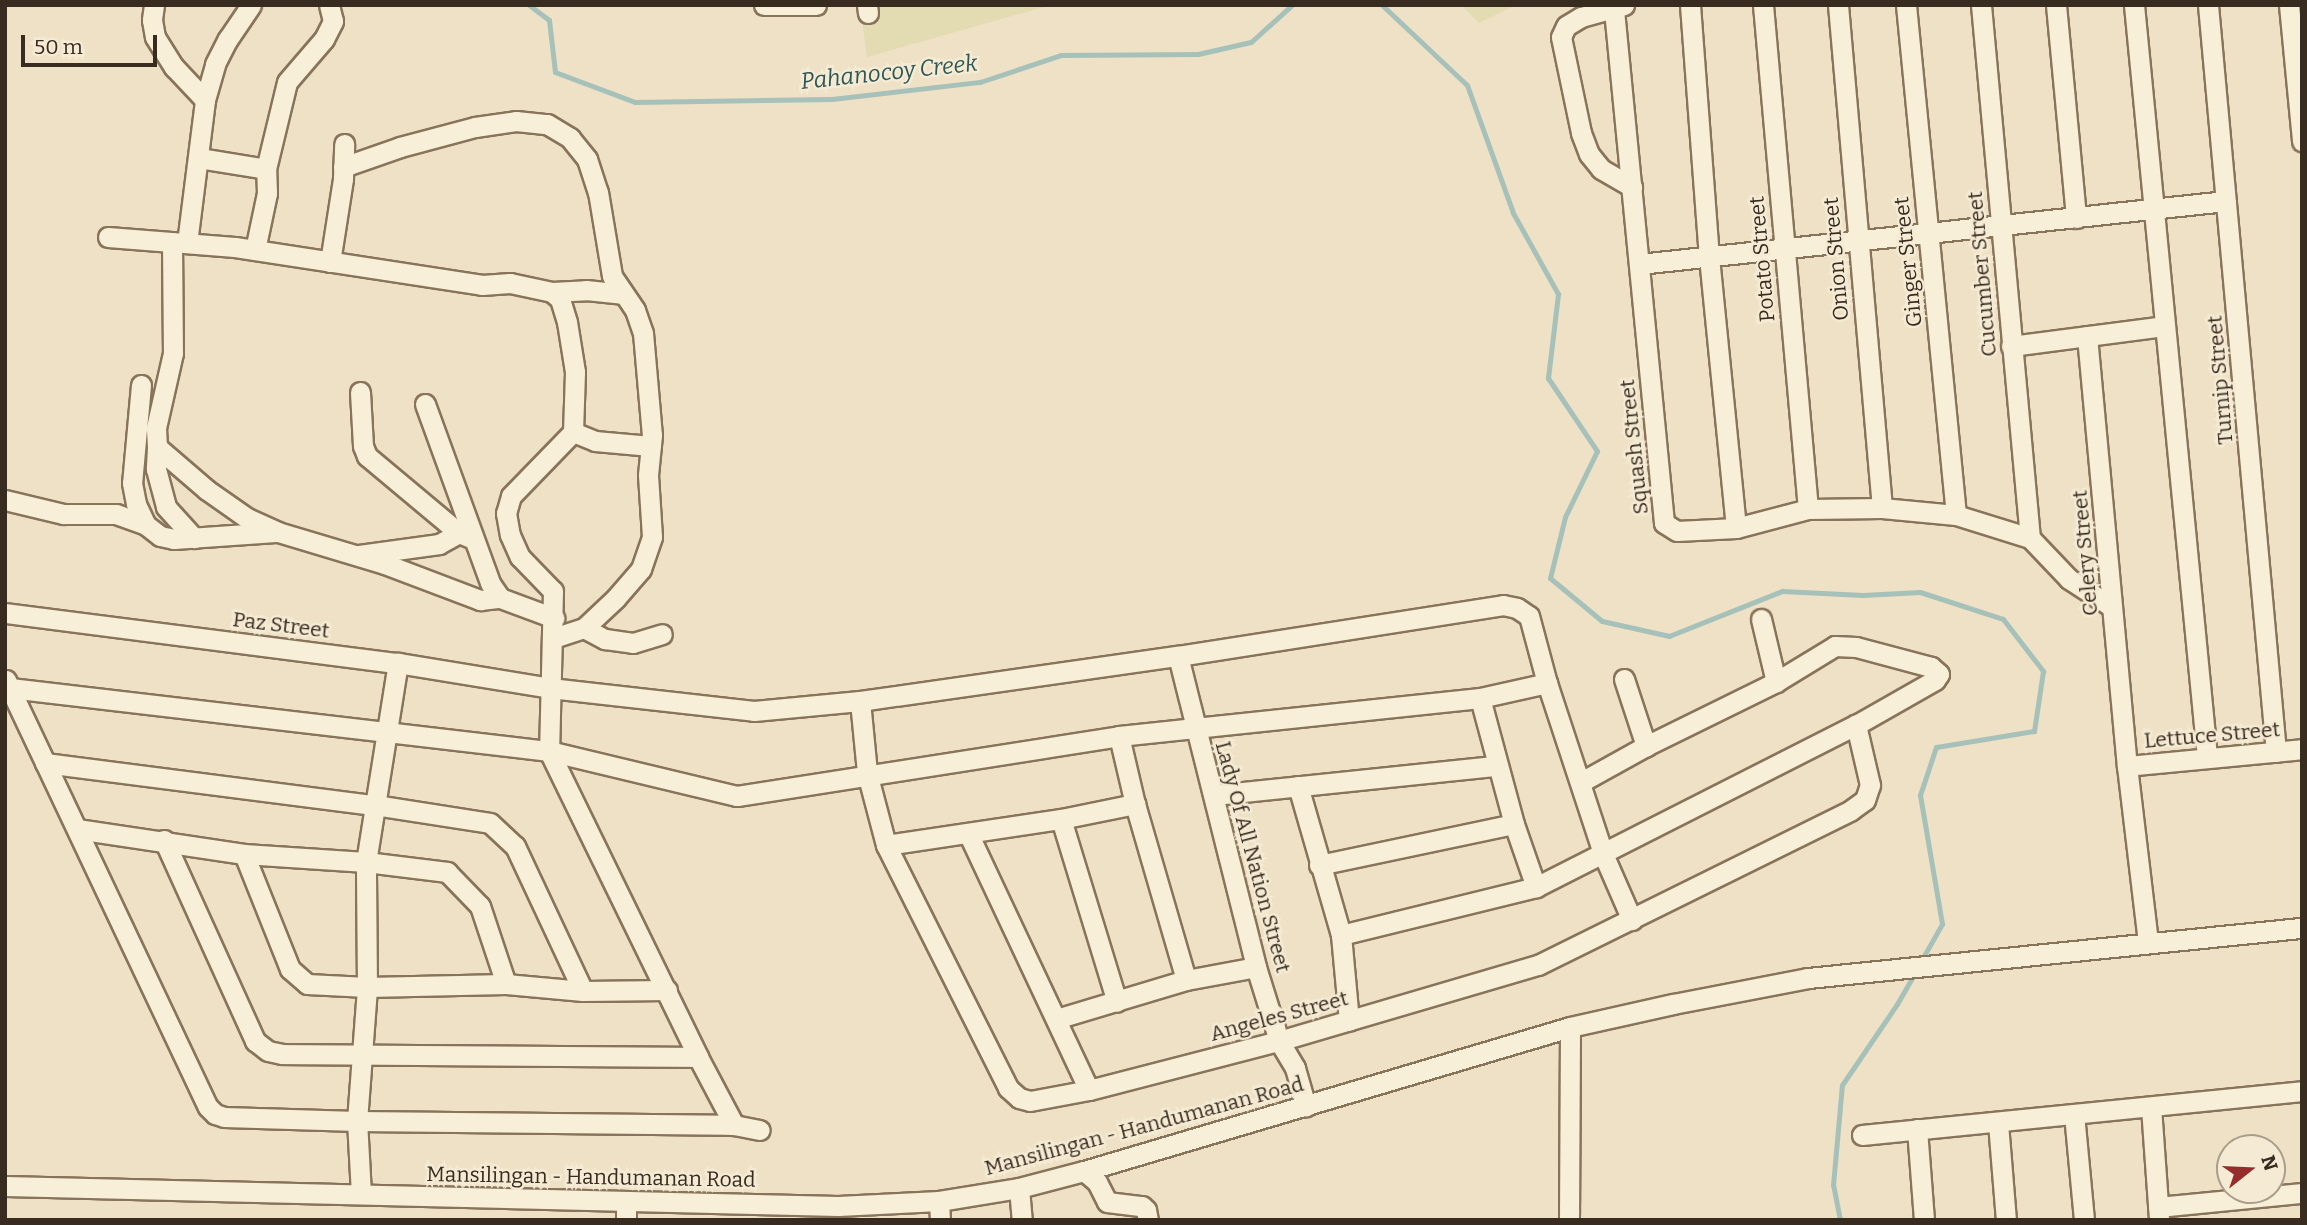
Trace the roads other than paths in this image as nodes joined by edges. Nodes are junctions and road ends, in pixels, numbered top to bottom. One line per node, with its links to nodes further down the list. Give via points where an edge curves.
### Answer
1 (154, 5): 17 (street, via 155,37)
2 (251, 5): 17 (street, via 215,64)
3 (329, 5): 22 (street, via 333,21 324,40 287,82)
4 (764, 5): 14 (street)
5 (1690, 5): 34 (street)
6 (1763, 5): 32 (street, Potato Street)
7 (1838, 5): 30 (street, Onion Street)
8 (1906, 5): 28 (street, Ginger Street)
9 (1981, 5): 27 (street, Cucumber Street)
10 (2056, 5): 26 (street)
11 (2134, 5): 25 (street)
12 (2208, 5): 24 (street, Turnip Street)
13 (2289, 5): 16 (street)
14 (807, 6)
15 (1619, 8): 23 (street, Squash Street); 23 (street, via 1581,17 1566,26 1561,37 1589,154 1601,169)
16 (2297, 48): 18 (street)
17 (205, 100): 20 (street)
18 (2301, 129)
19 (344, 144): 21 (street)
20 (199, 158): 22 (street); 31 (street)
21 (343, 167): 35 (street); 38 (street, via 475,127 516,121 547,124 570,138 587,159 598,192 612,276)
22 (266, 169): 33 (street, via 267,193)
23 (1632, 187): 36 (street, Squash Street)
24 (2226, 201): 25 (street); 83 (street, Turnip Street)
25 (2153, 209): 26 (street); 39 (street)
26 (2076, 218): 27 (street)
27 (2002, 225): 28 (street); 41 (street, Cucumber Street)
28 (1928, 233): 30 (street); 51 (street, Ginger Street)
29 (108, 237): 31 (street)
30 (1857, 241): 32 (street); 49 (street, Onion Street)
31 (179, 243): 33 (street); 47 (street, via 173,353 156,428)
32 (1783, 249): 34 (street); 50 (street, Potato Street)
33 (255, 250): 35 (street)
34 (1709, 257): 36 (street); 53 (street)
35 (330, 262): 37 (street)
36 (1639, 264): 53 (street, Squash Street, via 1664,523 1677,531)
37 (552, 292): 38 (street); 45 (street, via 560,299 568,322 575,372)
38 (622, 294): 46 (street, via 635,310 643,332)
39 (2164, 326): 40 (street); 84 (street)
40 (2087, 336): 41 (street); 60 (street, Celery Street)
41 (2011, 346): 57 (street, Cucumber Street)
42 (141, 385): 52 (street, via 132,483)
43 (360, 392): 55 (street, via 363,446 368,456)
44 (425, 404): 55 (street)
45 (573, 432): 46 (street, via 594,440); 62 (street, via 520,485 506,513 520,557 553,591)
46 (651, 446): 64 (street, via 652,537 641,569)
47 (157, 447): 54 (street, via 206,490 247,518); 56 (street, via 156,469 166,507)
48 (5, 500): 52 (street, via 63,514 116,514)
49 (1882, 508): 50 (street, Squash Street); 51 (street, Squash Street)
50 (1808, 509): 53 (street, Squash Street)
51 (1956, 515): 57 (street, Squash Street)
52 (146, 525): 56 (street, via 160,536)
53 (1736, 528)
54 (278, 532): 56 (street); 58 (street)
55 (466, 536): 58 (street); 59 (street)
56 (194, 538)
57 (2030, 538): 60 (street, Squash Street, via 2069,579)
58 (357, 555): 59 (street, via 480,600)
59 (500, 598): 62 (street)
60 (2112, 607): 86 (street, Celery Street)
61 (5, 613): 68 (street, Paz Street)
62 (554, 618): 66 (street)
63 (1761, 619): 70 (street)
64 (584, 628): 65 (street, via 605,639 633,643); 66 (street)
65 (662, 634)
66 (553, 638): 73 (street)
67 (1178, 656): 72 (street, Paz Street, via 1503,606 1529,616); 75 (street, Paz Street); 77 (street, Lady Of All Nation Street)
68 (398, 663): 73 (street, Paz Street); 78 (street)
69 (1624, 679): 80 (street)
70 (1776, 682): 76 (street, via 1835,646 1856,647 1937,670 1935,680); 80 (street)
71 (8, 683): 78 (street); 85 (street)
72 (1547, 683): 74 (street); 89 (street)
73 (550, 688): 75 (street, Paz Street, via 754,711); 82 (street)
74 (1480, 698): 77 (street); 87 (street)
75 (860, 701): 88 (street, Angeles Street)
76 (1856, 725): 101 (street); 105 (street, Angeles Street, via 1870,785 1864,800)
77 (1195, 726): 79 (street); 91 (street, Lady Of All Nation Street)
78 (387, 733): 82 (street); 93 (street)
79 (1119, 736): 88 (street); 92 (street)
80 (1646, 746): 89 (street)
81 (2302, 749): 83 (street, Lettuce Street)
82 (549, 751): 88 (street, via 737,796); 113 (street)
83 (2276, 752): 84 (street, Lettuce Street)
84 (2207, 756): 86 (street, Lettuce Street)
85 (45, 764): 93 (street); 96 (street)
86 (2127, 765): 108 (street, Celery Street)
87 (1497, 766): 90 (street); 95 (street)
88 (867, 773): 99 (street, Angeles Street)
89 (1581, 782): 101 (street)
90 (1298, 786): 91 (street); 103 (street)
91 (1214, 795): 109 (street, Lady Of All Nation Street)
92 (1135, 804): 94 (street); 110 (street)
93 (375, 805): 102 (street); 114 (street, via 490,823 515,846)
94 (1061, 819): 97 (street); 115 (street)
95 (1514, 824): 103 (street); 104 (street)
96 (77, 829): 98 (street); 127 (street, via 208,1107 225,1117)
97 (968, 833): 99 (street); 116 (street)
98 (164, 841): 100 (street); 120 (street, via 255,1041 282,1054)
99 (886, 845): 122 (street, Angeles Street, via 1007,1088 1030,1101)
100 (244, 854): 102 (street); 112 (street, via 297,978 307,984)
101 (1604, 856): 104 (street); 105 (street)
102 (366, 862): 111 (street, via 447,872 480,906); 112 (street)
103 (1319, 865): 107 (street)
104 (1536, 887): 107 (street)
105 (1632, 920): 117 (street, Angeles Street, via 1538,965)
106 (2302, 928): 108 (street, Mansilingan - Handumanan Road)
107 (1341, 935): 117 (street)
108 (2148, 943): 118 (street, Mansilingan - Handumanan Road, via 1808,978)
109 (1256, 967): 110 (street); 119 (street, Lady Of All Nation Street)
110 (1186, 980): 115 (street)
111 (506, 984): 112 (street); 114 (street)
112 (367, 987): 120 (street)
113 (667, 990): 114 (street); 121 (street)
114 (583, 991)
115 (1117, 1002): 116 (street)
116 (1056, 1019): 122 (street)
117 (1349, 1021): 119 (street, Angeles Street)
118 (1570, 1027): 124 (street, Mansilingan - Handumanan Road); 144 (street)
119 (1279, 1041): 122 (street, Angeles Street); 124 (street, Lady Of All Nation Street)
120 (362, 1054): 121 (street); 127 (street)
121 (698, 1057): 129 (street)
122 (1089, 1090)
123 (2302, 1091): 125 (street)
124 (1306, 1106): 133 (street, Mansilingan - Handumanan Road)
125 (2151, 1107): 126 (street); 141 (street)
126 (2074, 1114): 128 (street); 147 (street)
127 (357, 1121): 129 (street); 137 (street)
128 (1997, 1123): 130 (street); 146 (street)
129 (734, 1125): 131 (street)
130 (1917, 1129): 132 (street); 145 (street)
131 (760, 1130)
132 (1862, 1136)
133 (1084, 1171): 135 (street, Mansilingan - Handumanan Road); 143 (street, via 1097,1182 1107,1202 1142,1206)
134 (5, 1186): 137 (street, Mansilingan - Handumanan Road)
135 (1019, 1188): 139 (street, Mansilingan - Handumanan Road); 142 (street)
136 (2302, 1193): 141 (street)
137 (361, 1194): 138 (street, Mansilingan - Handumanan Road)
138 (626, 1210): 140 (street, Mansilingan - Handumanan Road)
139 (940, 1210): 140 (street, Mansilingan - Handumanan Road)
140 (838, 1213)
141 (2159, 1213)
142 (1022, 1220)
143 (1148, 1220)
144 (1569, 1220)
145 (1924, 1220)
146 (2006, 1220)
147 (2084, 1220)

